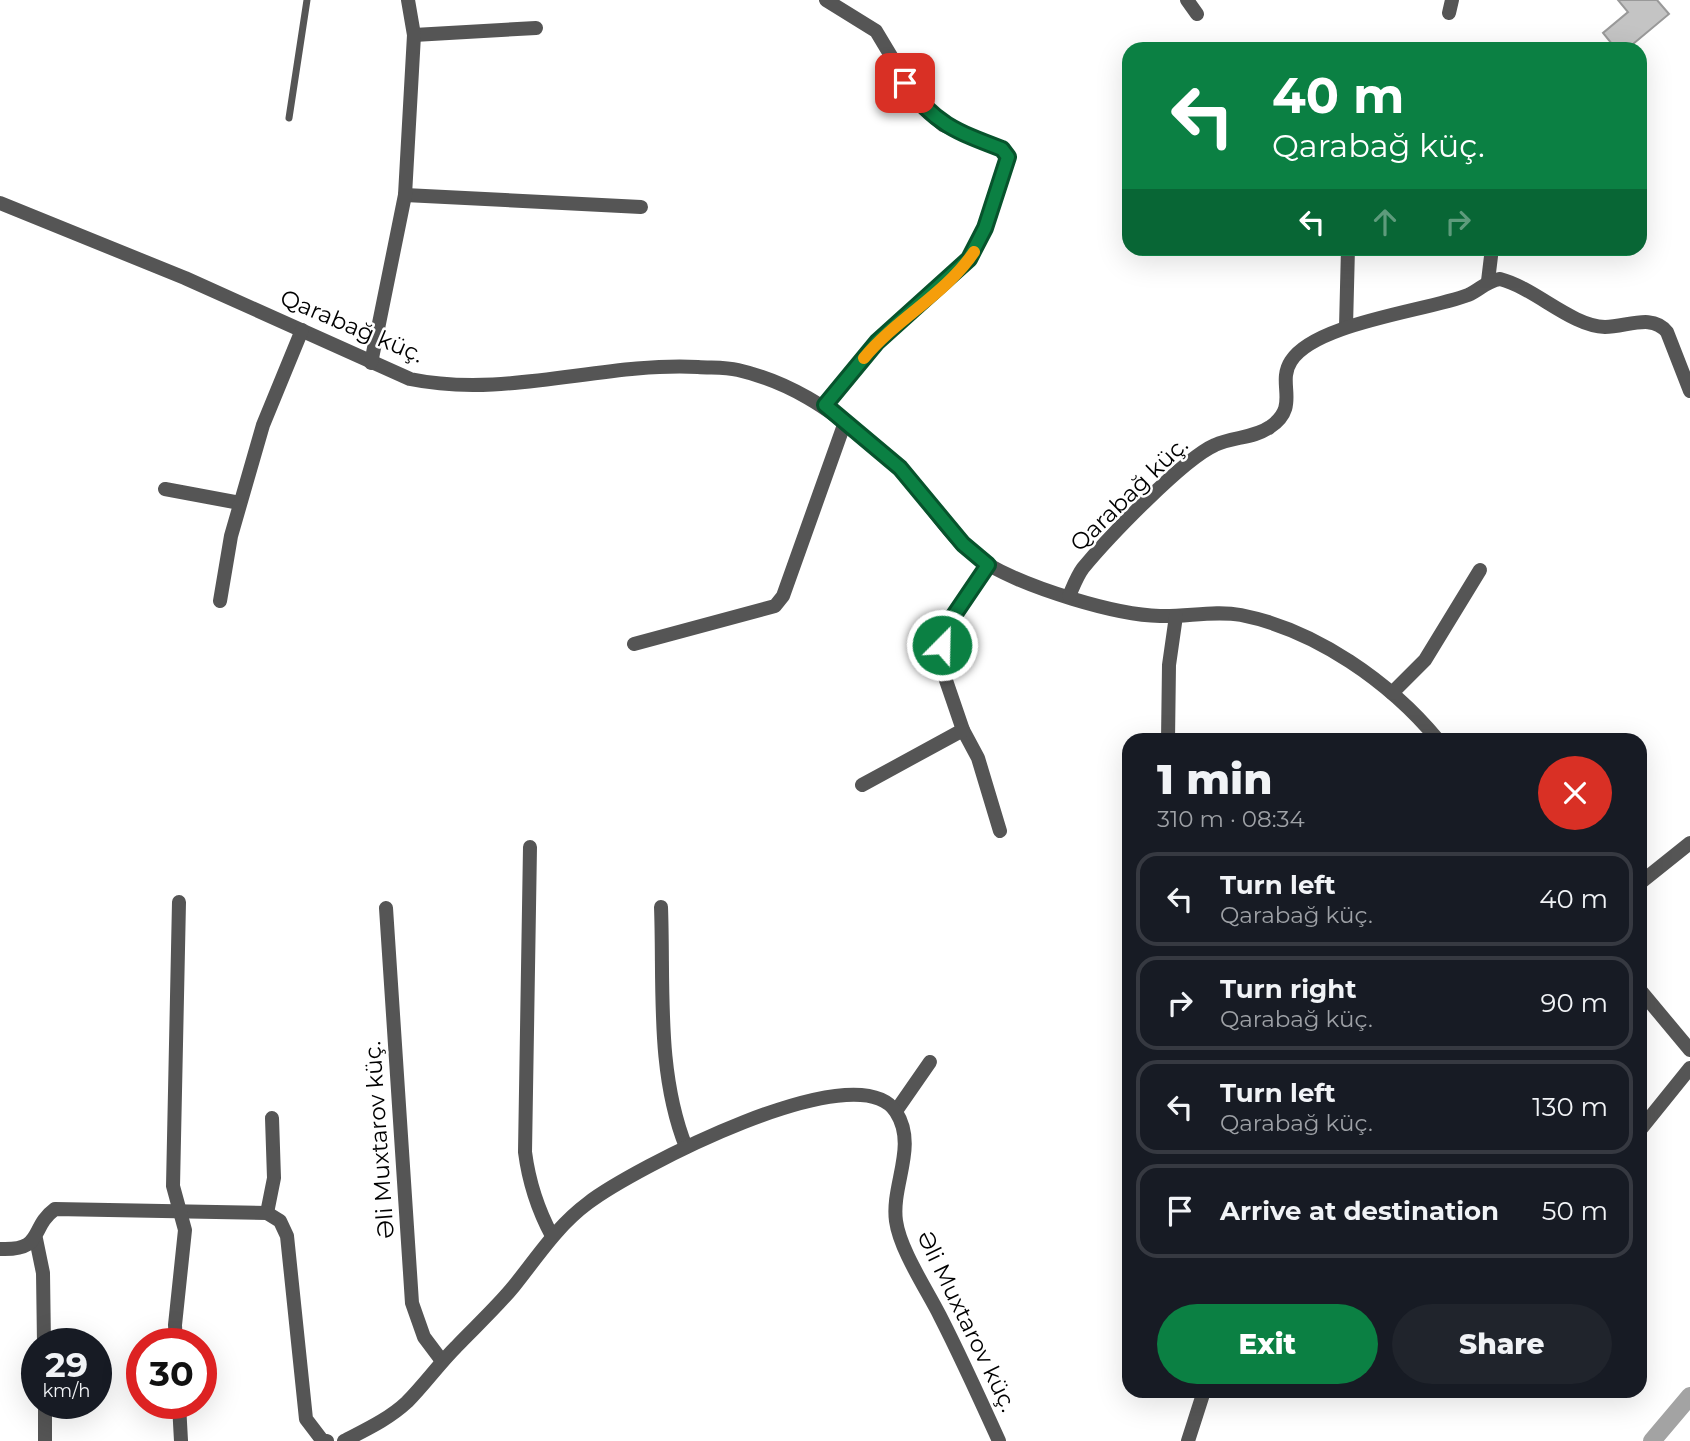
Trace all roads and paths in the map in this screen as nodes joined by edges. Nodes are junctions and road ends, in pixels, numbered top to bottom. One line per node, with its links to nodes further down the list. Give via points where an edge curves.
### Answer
1 (307, 0): 8 (lane)
2 (408, 0): 7 (street)
3 (826, 0): 19 (street, via 876,31 921,106 943,125 1002,149 1008,157 985,228 969,259 877,342)
4 (1187, 0): 5 (street)
5 (1196, 15)
6 (536, 28): 7 (street)
7 (414, 35): 9 (street)
8 (289, 118)
9 (405, 195): 11 (street); 17 (street)
10 (0, 203): 16 (street, Qarabağ küç.)
11 (641, 207)
12 (1348, 256): 15 (street)
13 (1491, 256): 14 (street)
14 (1488, 281): 15 (street, Qarabağ küç., via 1471,294); 18 (street, via 1511,282 1589,324 1661,324)
15 (1346, 327): 25 (street, Qarabağ küç., via 1303,349 1292,360 1286,372 1288,404 1269,429 1214,445 1187,465 1081,570)
16 (302, 330): 17 (street, Qarabağ küç.); 22 (street, via 262,425)
17 (371, 363): 19 (street, Qarabağ küç., via 410,379 476,387 660,365 735,369 779,382)
18 (1690, 391)
19 (825, 405): 20 (street, Qarabağ küç.)
20 (845, 422): 23 (street, Qarabağ küç., via 900,468 963,544); 28 (street, via 783,596 775,606)
21 (165, 489): 22 (street)
22 (240, 503): 26 (street)
23 (988, 565): 25 (street, Qarabağ küç.); 30 (street, via 944,630 939,660)
24 (1480, 570): 29 (street, via 1426,660)
25 (1069, 596): 27 (street, Qarabağ küç., via 1115,609)
26 (220, 601)
27 (1176, 616): 29 (street, Qarabağ küç., via 1238,614 1274,624 1328,649); 31 (street, via 1169,665)
28 (634, 644)
29 (1392, 693): 32 (street, Qarabağ küç.)
30 (963, 730): 33 (street); 34 (street, via 978,758)
31 (1168, 733)
32 (1431, 733)
33 (862, 785)
34 (1000, 831)
35 (1690, 843): 37 (street)
36 (530, 846): 51 (street, via 525,1152 539,1212)
37 (1647, 877)
38 (179, 902): 49 (street, via 173,1186)
39 (661, 907): 48 (street, via 667,1083)
40 (386, 908): 56 (street, Əli Muxtarov küç., via 412,1303 424,1337)
41 (1647, 998): 42 (street)
42 (1690, 1050)
43 (930, 1062): 45 (street)
44 (1690, 1068): 47 (street)
45 (896, 1111): 48 (street, via 870,1095 849,1093 795,1102); 64 (street, Əli Muxtarov küç., via 903,1129 904,1162 895,1207 899,1236)
46 (272, 1118): 50 (street, via 274,1178)
47 (1647, 1121)
48 (686, 1147): 51 (street, via 590,1201)
49 (180, 1211): 50 (street); 52 (street, via 55,1209 43,1218); 55 (street, via 185,1230)
50 (267, 1213): 62 (street, via 280,1221 287,1237 306,1419)
51 (552, 1236): 56 (street, via 513,1288)
52 (36, 1239): 53 (street, via 24,1247); 54 (street, via 43,1273)
53 (0, 1249)
54 (44, 1328)
55 (175, 1328)
56 (442, 1361): 63 (street, via 406,1403)
57 (1201, 1398): 65 (street)
58 (45, 1419): 60 (street)
59 (180, 1419): 61 (street)
60 (45, 1441)
61 (181, 1441)
62 (327, 1441)
63 (344, 1441)
64 (999, 1441)
65 (1188, 1441)

